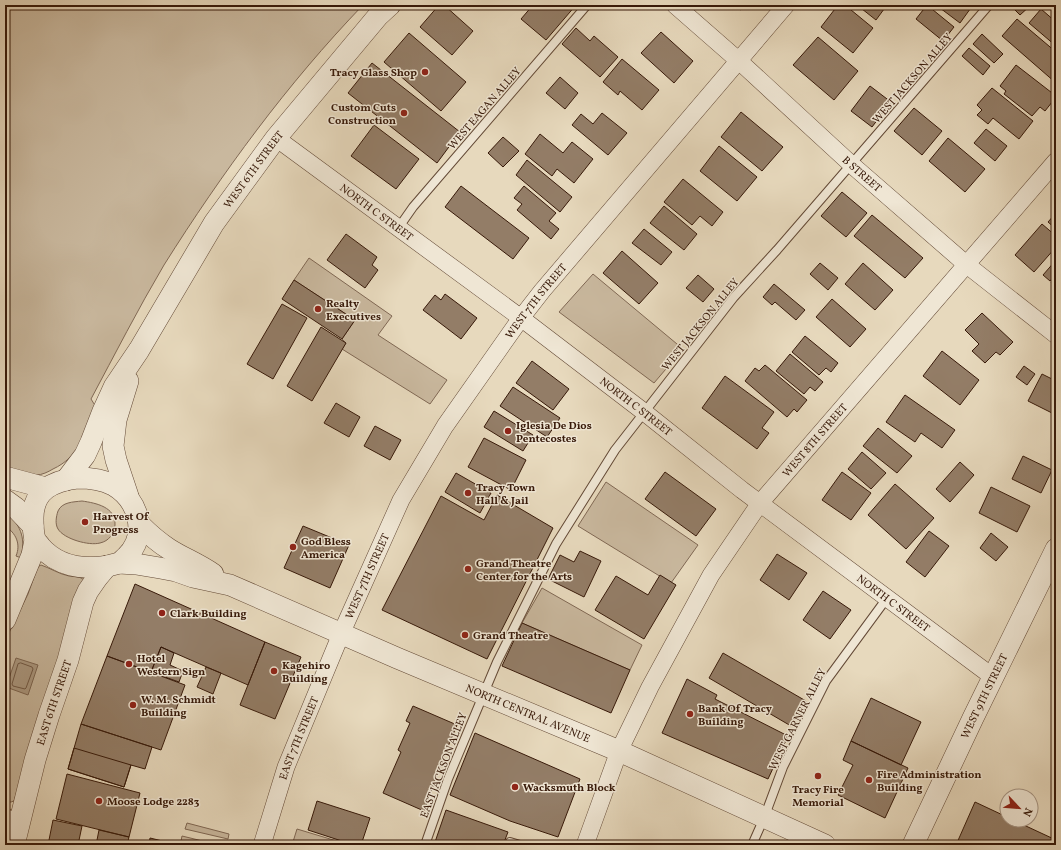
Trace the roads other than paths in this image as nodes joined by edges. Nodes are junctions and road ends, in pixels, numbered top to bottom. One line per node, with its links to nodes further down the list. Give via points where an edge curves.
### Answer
1 (390, 5): 7 (street, WEST 6TH STREET)
2 (587, 5): 10 (lane, WEST EAGAN ALLEY, via 413,207)
3 (675, 5): 6 (street, B STREET)
4 (786, 5): 6 (street, WEST 7TH STREET)
5 (990, 5): 9 (lane, WEST JACKSON ALLEY)
6 (739, 61): 9 (street, B STREET); 12 (street, WEST 7TH STREET)
7 (276, 138): 10 (street, NORTH C STREET); 14 (street, WEST 6TH STREET, via 214,223)
8 (1056, 162): 11 (street, WEST 8TH STREET)
9 (852, 165): 11 (street, B STREET); 15 (lane, WEST JACKSON ALLEY, via 734,296)
10 (399, 227): 12 (street, NORTH C STREET)
11 (967, 264): 13 (street, B STREET); 21 (street, WEST 8TH STREET)
12 (521, 318): 15 (street, NORTH C STREET); 29 (street, WEST 7TH STREET, via 445,426 401,500)
13 (1056, 334)
14 (139, 350): 17 (street, WEST 6TH STREET, via 102,410 85,455); 19 (street, WEST 6TH STREET, via 116,420 113,446)
15 (644, 412): 21 (street, NORTH C STREET); 31 (lane, WEST JACKSON ALLEY, via 615,450 556,544 497,662)
16 (5, 477): 18 (street)
17 (66, 480): 18 (street); 19 (street, via 101,480 112,484)
18 (46, 488): 23 (street, via 37,497 33,512)
19 (128, 496): 22 (street, via 136,510)
20 (5, 500): 23 (street, via 16,508)
21 (760, 503): 27 (street, NORTH C STREET); 32 (street, WEST 8TH STREET, via 708,580 650,687)
22 (140, 525): 25 (street, via 138,539 132,551); 26 (street, NORTH CENTRAL AVENUE, via 153,538)
23 (34, 533): 25 (street, via 44,551 63,563 86,567); 28 (street, via 32,555)
24 (1056, 549): 30 (street, WEST 9TH STREET)
25 (113, 564): 26 (street, NORTH CENTRAL AVENUE, via 160,568); 33 (street, EAST 6TH STREET, via 97,578 83,602 70,654 38,752)
26 (230, 586): 29 (street, NORTH CENTRAL AVENUE)
27 (887, 598): 30 (street, NORTH C STREET); 34 (lane, WEST GARNER ALLEY, via 826,681 783,767)
28 (5, 620)
29 (341, 634): 31 (street, NORTH CENTRAL AVENUE); 37 (street, EAST 7TH STREET, via 286,767)
30 (993, 677): 43 (street, WEST 9TH STREET)
31 (484, 695): 32 (street, NORTH CENTRAL AVENUE); 38 (lane, EAST JACKSON ALLEY, via 448,779)
32 (619, 751): 34 (street, NORTH CENTRAL AVENUE); 40 (street, WEST 8TH STREET)
33 (13, 815): 36 (street, EAST 6TH STREET)
34 (764, 818): 41 (lane, WEST GARNER ALLEY); 42 (street, NORTH CENTRAL AVENUE)
35 (510, 842): 39 (lane)
36 (14, 845)
37 (262, 845)
38 (425, 845)
39 (520, 845)
40 (585, 845)
41 (752, 845)
42 (825, 845)
43 (913, 845)

